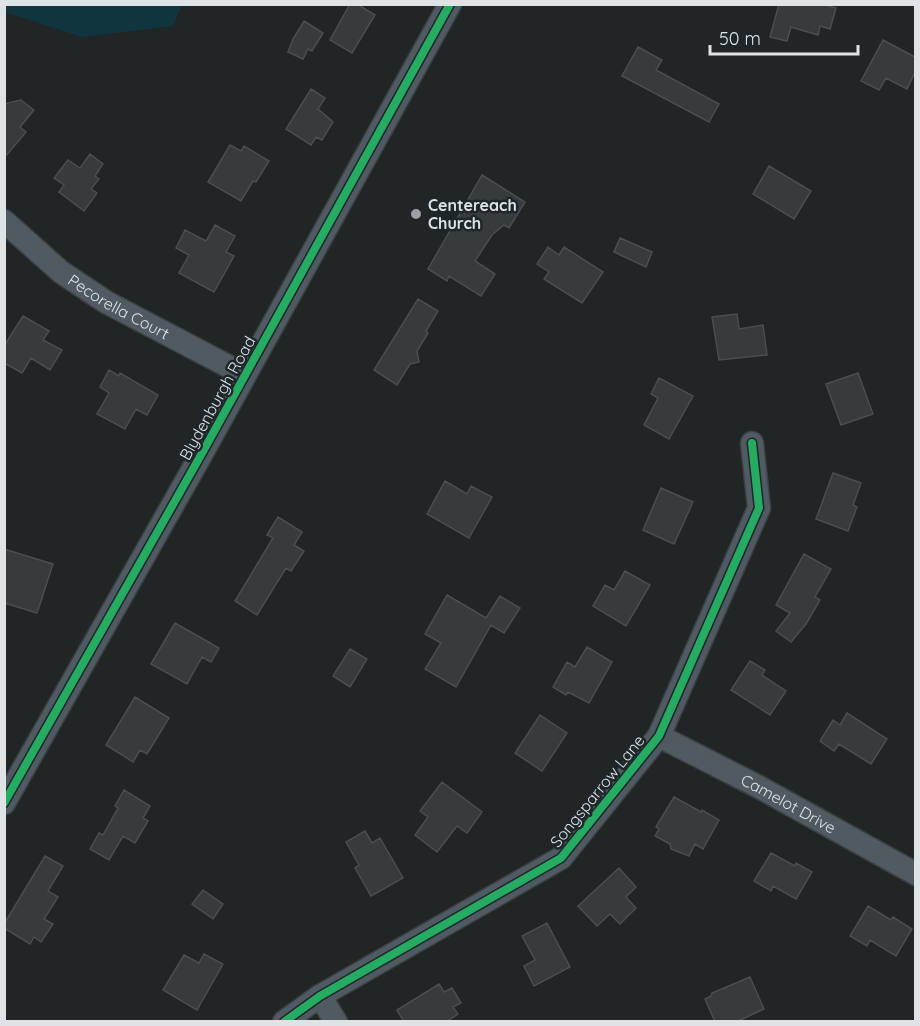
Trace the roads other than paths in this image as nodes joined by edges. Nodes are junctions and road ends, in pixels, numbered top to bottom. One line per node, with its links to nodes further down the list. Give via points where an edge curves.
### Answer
1 (450, 4): 3 (street, Blydenburgh Road)
2 (4, 221): 3 (street, Pecorella Court, via 61,272 106,302)
3 (245, 375): 6 (street, Blydenburgh Road)
4 (752, 442): 5 (street, Songsparrow Lane, via 759,508)
5 (660, 736): 7 (street, Camelot Drive); 8 (street, Songsparrow Lane, via 561,858)
6 (4, 803)
7 (915, 874)
8 (320, 996): 9 (street, Songsparrow Lane); 10 (street)
9 (284, 1022)
10 (336, 1022)

